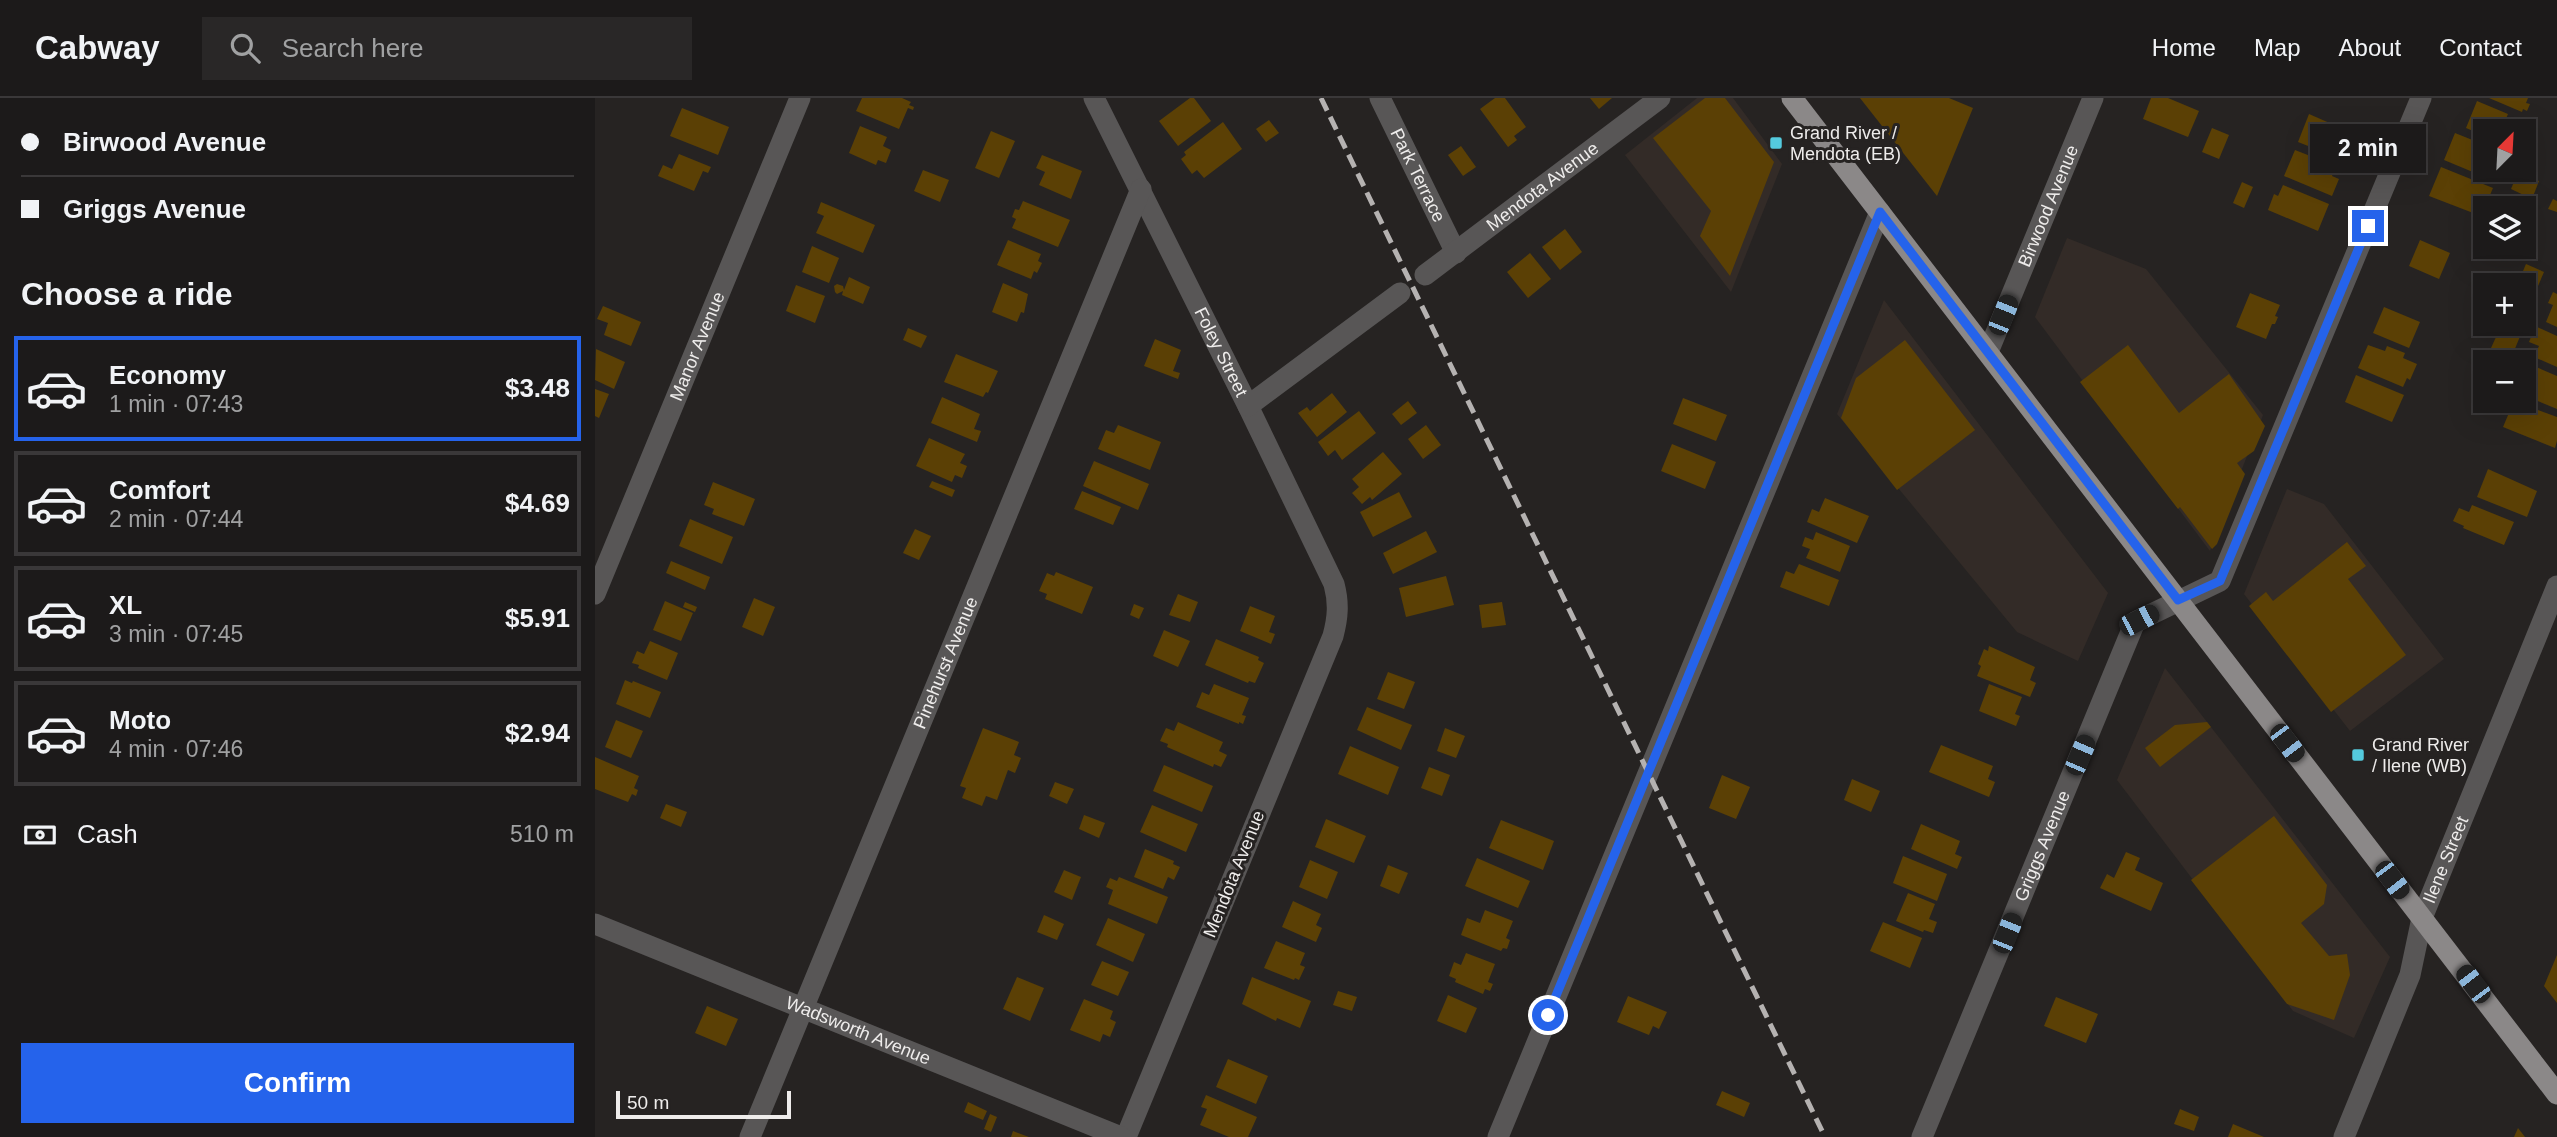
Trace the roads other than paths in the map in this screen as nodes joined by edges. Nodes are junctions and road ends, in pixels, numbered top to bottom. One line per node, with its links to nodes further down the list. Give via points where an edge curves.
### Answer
1 (800, 98): 16 (street, Manor Avenue)
2 (1094, 98): 8 (street, Foley Street)
3 (1380, 98): 10 (street, Park Terrace)
4 (1660, 98): 10 (street, Mendota Avenue)
5 (1792, 98): 9 (main road)
6 (2093, 98): 13 (street, Birwood Avenue)
7 (2421, 98): 17 (street, Griggs Avenue, via 2220,581)
8 (1141, 189): 14 (street, Foley Street); 21 (street, Pinehurst Avenue)
9 (1880, 212): 13 (main road); 25 (street)
10 (1456, 253): 11 (street, Mendota Avenue)
11 (1425, 275)
12 (1400, 293): 14 (street)
13 (1988, 352): 17 (main road)
14 (1248, 406): 18 (street, Foley Street, via 1334,584)
15 (2557, 586): 19 (street, Ilene Street)
16 (595, 594)
17 (2178, 600): 19 (main road); 26 (street, Griggs Avenue, via 2135,622)
18 (1338, 610): 24 (street, Mendota Avenue, via 1333,636)
19 (2422, 918): 22 (main road); 27 (street, Ilene Street, via 2410,975)
20 (595, 924): 21 (street, Wadsworth Avenue)
21 (803, 1008): 23 (street, Pinehurst Avenue); 24 (street, Wadsworth Avenue)
22 (2557, 1094)
23 (750, 1137)
24 (1123, 1137)
25 (1498, 1137)
26 (1922, 1137)
27 (2344, 1137)

